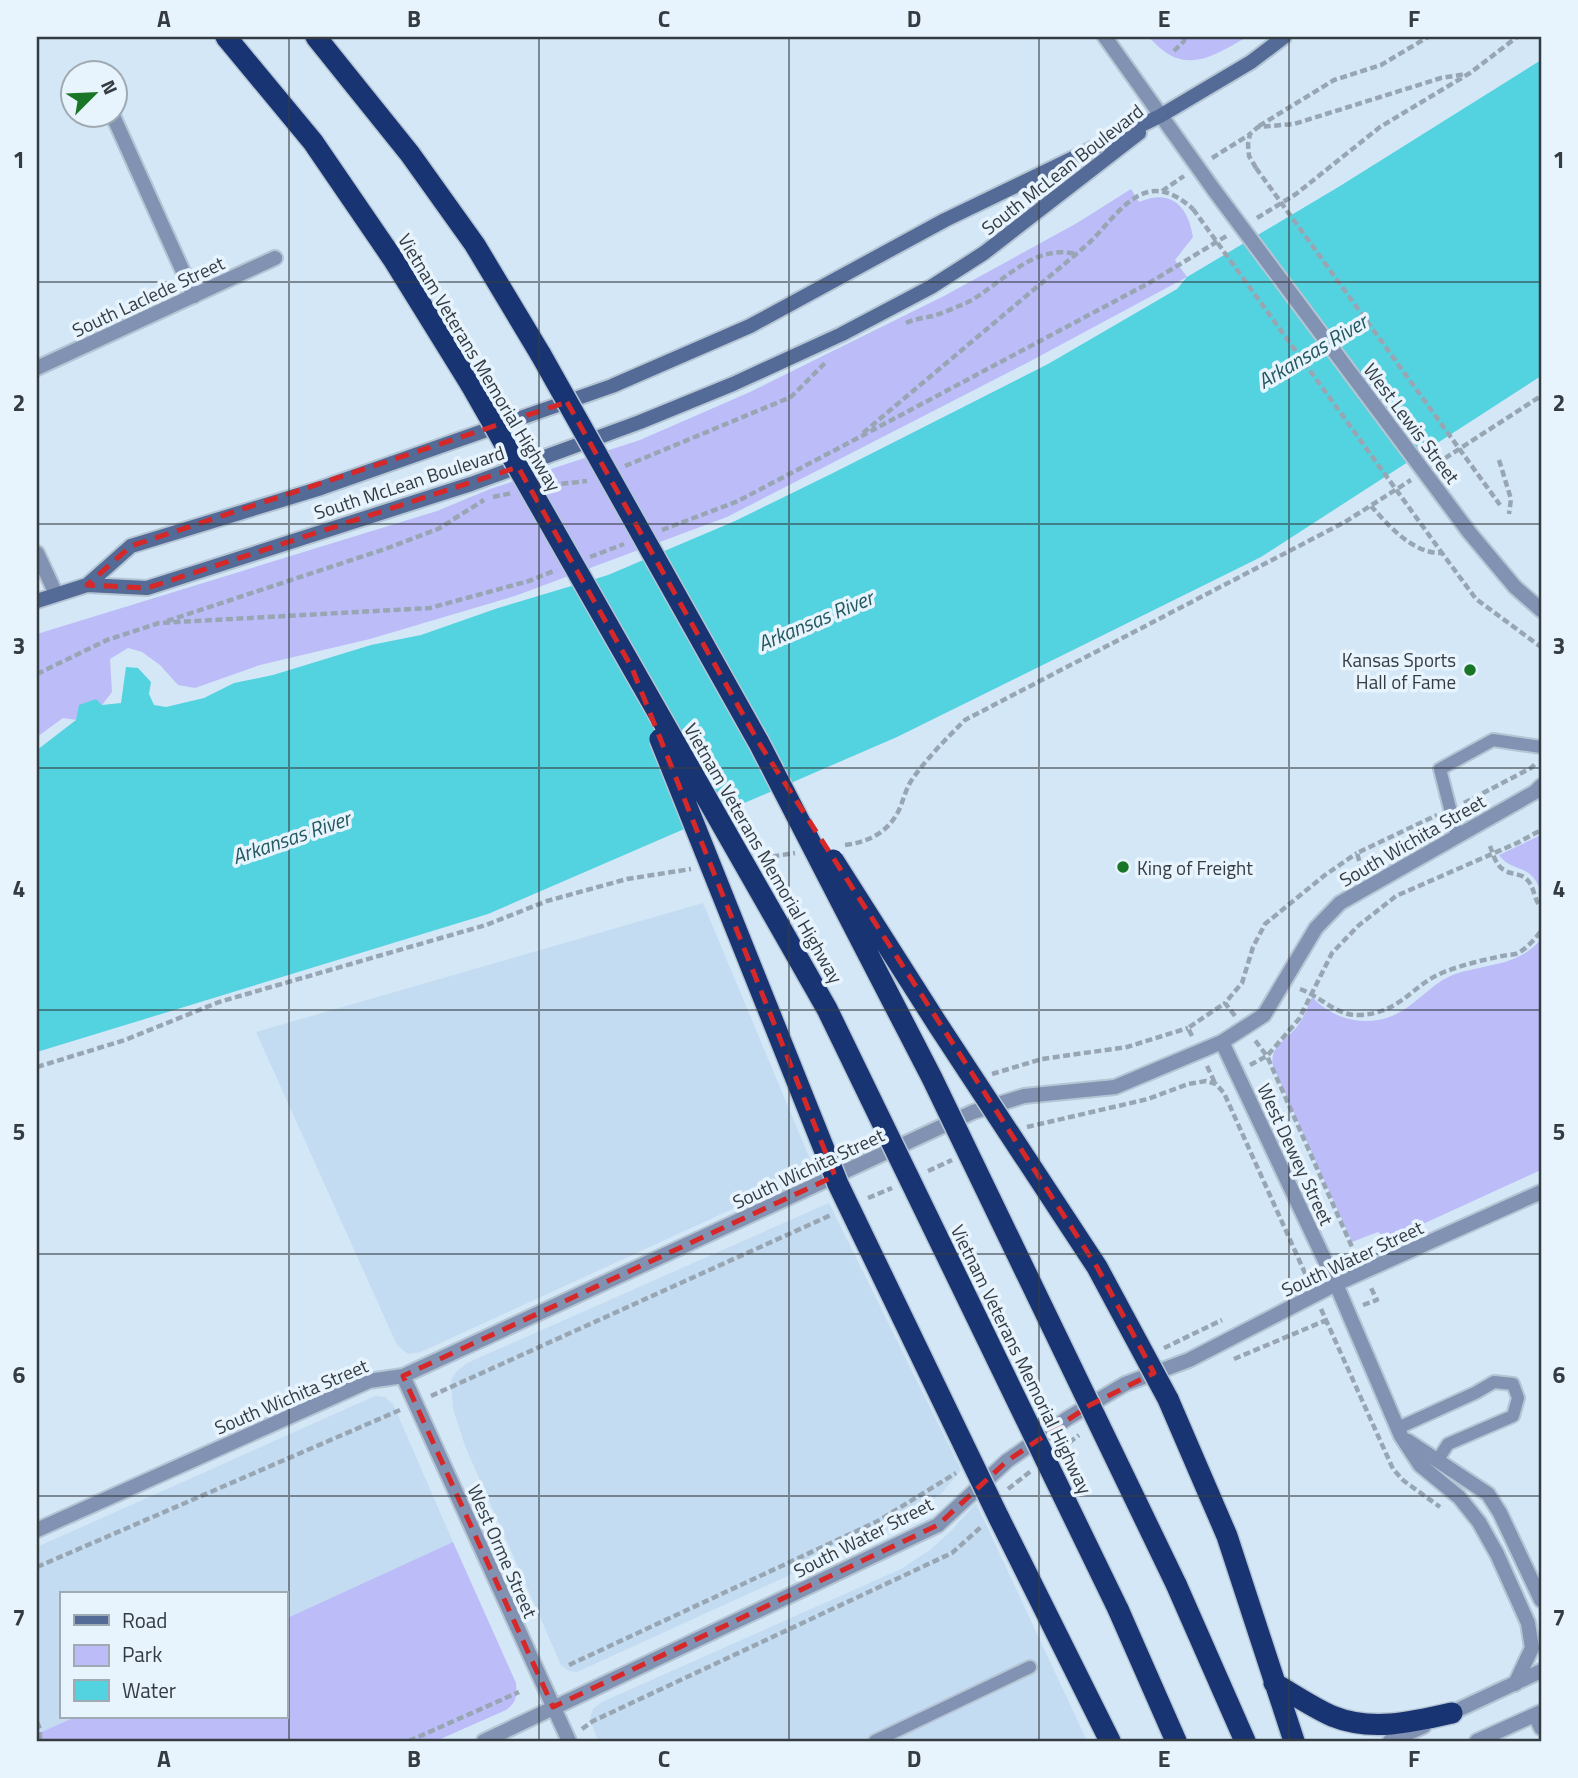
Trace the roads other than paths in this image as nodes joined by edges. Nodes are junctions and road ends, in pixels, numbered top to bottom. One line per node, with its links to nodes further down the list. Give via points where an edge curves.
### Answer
1 (226, 37): 15 (highway, Vietnam Veterans Memorial Highway, bridge, via 313,142 393,258)
2 (316, 37): 16 (highway, Vietnam Veterans Memorial Highway, bridge, via 410,154 475,245)
3 (1105, 37): 5 (street, West Lewis Street)
4 (1284, 37): 5 (main road)
5 (1160, 116): 11 (main road, South McLean Boulevard, via 945,220 737,331 612,386 321,488 131,546); 11 (main road, South McLean Boulevard, via 984,253 941,280 842,334 733,384 471,484 147,588); 14 (street, West Lewis Street, bridge, via 1469,532 1515,587)
6 (119, 130): 8 (street)
7 (275, 258): 8 (street, South Laclede Street)
8 (194, 296): 9 (street, South Laclede Street)
9 (37, 368)
10 (37, 553): 12 (street)
11 (87, 584): 12 (main road, South McLean Boulevard)
12 (56, 594): 13 (main road, South McLean Boulevard)
13 (37, 601)
14 (1541, 610)
15 (632, 668): 36 (highway, bridge, via 838,1184); 40 (highway, Vietnam Veterans Memorial Highway, bridge, via 827,1009 1112,1597)
16 (759, 743): 30 (highway, bridge, via 1097,1267 1168,1399 1227,1536); 41 (highway, Vietnam Veterans Memorial Highway, bridge, via 932,1078 1176,1584)
17 (1541, 747): 19 (lane, via 1493,740 1440,769)
18 (1541, 786): 19 (street, South Wichita Street)
19 (1458, 836): 20 (street, South Wichita Street, via 1340,903 1316,928 1264,1015)
20 (1222, 1042): 22 (street, West Dewey Street); 23 (street, South Wichita Street, via 1115,1087 1024,1096 973,1112)
21 (1541, 1192): 22 (street, South Water Street)
22 (1336, 1284): 24 (street, West Dewey Street); 32 (street, South Water Street, via 1189,1360 1125,1384 1068,1418 1007,1461 938,1525)
23 (403, 1376): 26 (street, South Wichita Street, via 369,1381); 32 (street, West Orme Street)
24 (1399, 1432): 25 (street); 25 (lane, via 1494,1382 1513,1384 1518,1398 1513,1416 1448,1444); 31 (street, West Dewey Street, via 1420,1465 1473,1514 1497,1554 1528,1623 1532,1648)
25 (1437, 1461): 27 (street, via 1488,1494)
26 (37, 1530)
27 (1541, 1600)
28 (1030, 1667): 35 (lane)
29 (1541, 1671): 31 (street)
30 (1274, 1683): 33 (highway, via 1333,1717 1375,1725 1407,1724); 42 (highway)
31 (1515, 1684): 33 (street)
32 (553, 1707): 37 (street, South Water Street); 38 (street, West Orme Street)
33 (1451, 1713): 43 (street)
34 (1539, 1719): 44 (street)
35 (900, 1736): 39 (lane)
36 (1108, 1739)
37 (484, 1741)
38 (569, 1741)
39 (875, 1741)
40 (1176, 1741)
41 (1245, 1741)
42 (1294, 1741)
43 (1390, 1741)
44 (1477, 1741)

